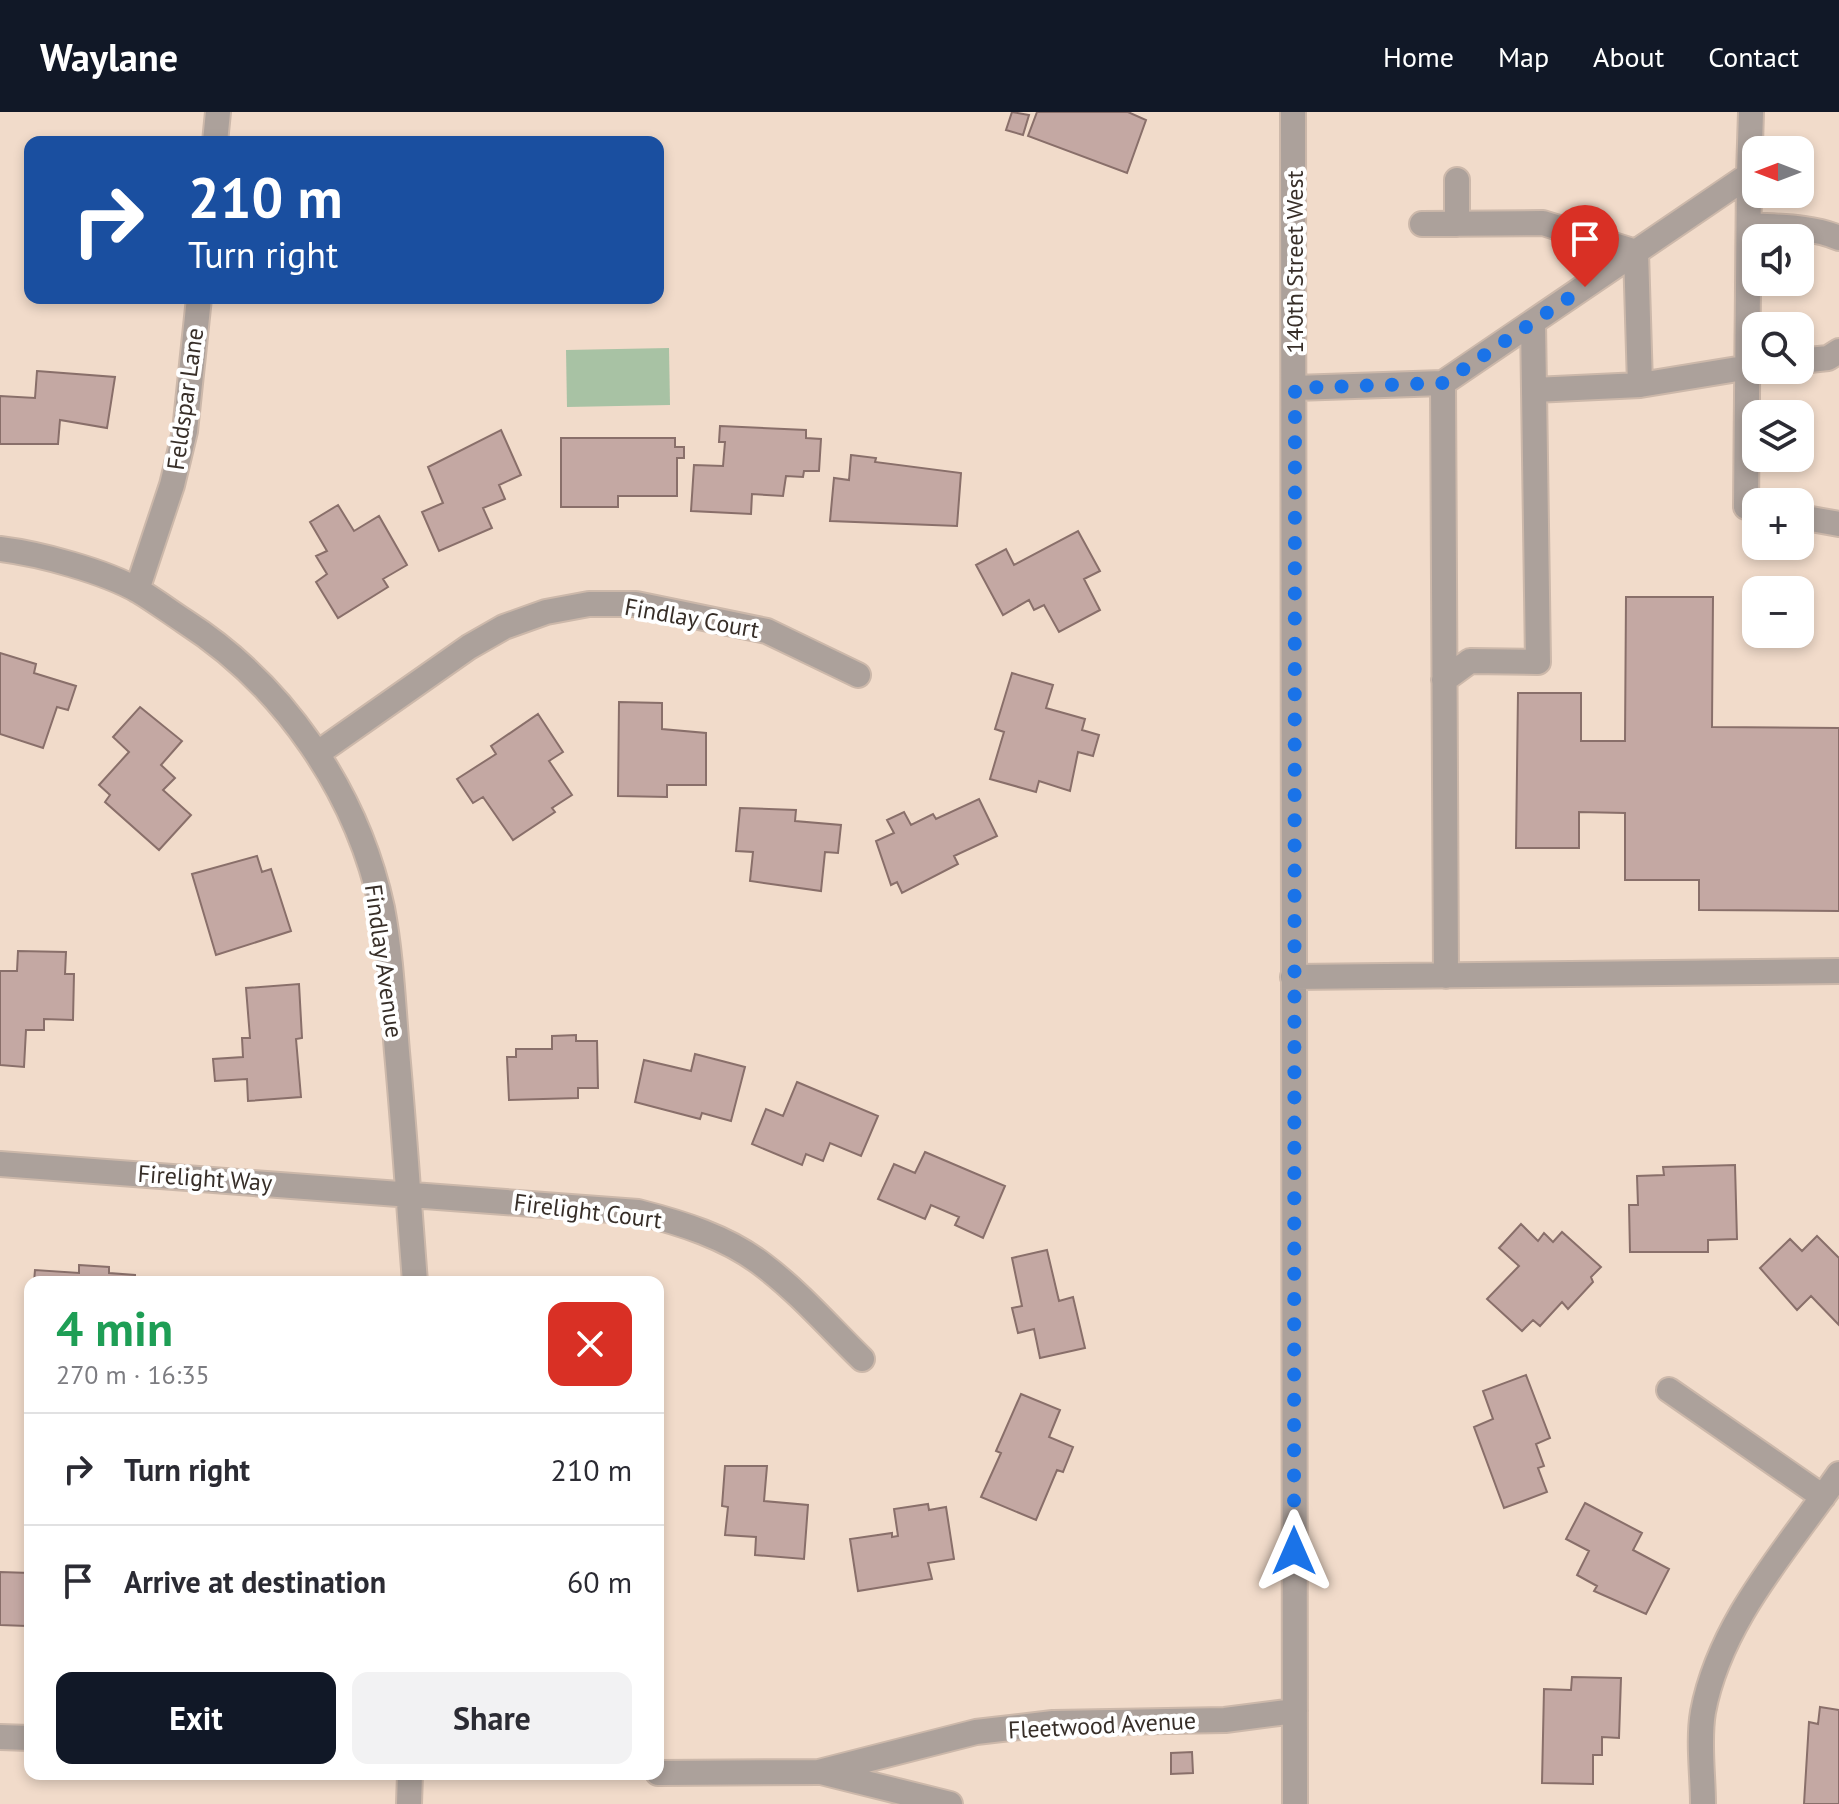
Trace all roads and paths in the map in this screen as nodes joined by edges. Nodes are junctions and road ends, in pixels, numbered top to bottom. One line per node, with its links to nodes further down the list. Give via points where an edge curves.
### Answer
1 (218, 112): 4 (street)
2 (1293, 112): 21 (street, 140th Street West)
3 (1751, 112): 5 (street)
4 (216, 136)
5 (1750, 136)
6 (1457, 180): 9 (street)
7 (1742, 180): 12 (street)
8 (1422, 224): 9 (street)
9 (1457, 224): 12 (street, via 1543,223)
10 (1814, 232): 11 (street)
11 (1839, 238)
12 (1636, 252): 14 (street); 20 (street)
13 (198, 304): 27 (street, Feldspar Lane, via 185,431)
14 (1533, 322): 18 (street); 22 (street)
15 (1839, 351): 16 (street)
16 (1814, 360)
17 (1742, 368): 20 (street)
18 (1443, 383): 21 (street); 29 (street)
19 (1751, 384): 23 (street)
20 (1640, 385): 22 (street)
21 (1295, 388): 33 (street, 140th Street West)
22 (1534, 390): 29 (street, via 1538,662 1470,661)
23 (1747, 488)
24 (1814, 520): 25 (street)
25 (1839, 524)
26 (0, 549): 27 (street, Findlay Avenue, via 49,559)
27 (137, 590): 30 (street, Findlay Avenue, via 211,638 249,672)
28 (858, 675): 30 (street, Findlay Court, via 767,631 636,604 589,604 504,627)
29 (1444, 680): 32 (street)
30 (318, 753): 35 (street, Findlay Avenue, via 368,855 382,908)
31 (1839, 971): 32 (street)
32 (1446, 976): 33 (street)
33 (1293, 977): 41 (street, 140th Street West)
34 (0, 1164): 35 (street, Firelight Way)
35 (410, 1193): 36 (street, Findlay Avenue); 37 (street, Firelight Court, via 622,1210 689,1226 761,1263)
36 (415, 1276)
37 (862, 1359)
38 (1669, 1390): 40 (street)
39 (1839, 1474): 40 (street)
40 (1823, 1497): 50 (street, via 1727,1640 1703,1714)
41 (1295, 1711): 44 (street, Fleetwood Avenue, via 1225,1720 1053,1723 976,1732); 49 (street, 140th Street West)
42 (0, 1737): 43 (street)
43 (24, 1738)
44 (819, 1772): 45 (street, Fleetwood Avenue); 48 (street, Fleetwood Avenue)
45 (664, 1773)
46 (410, 1780): 47 (street)
47 (409, 1804)
48 (950, 1804)
49 (1295, 1804)
50 (1703, 1804)

